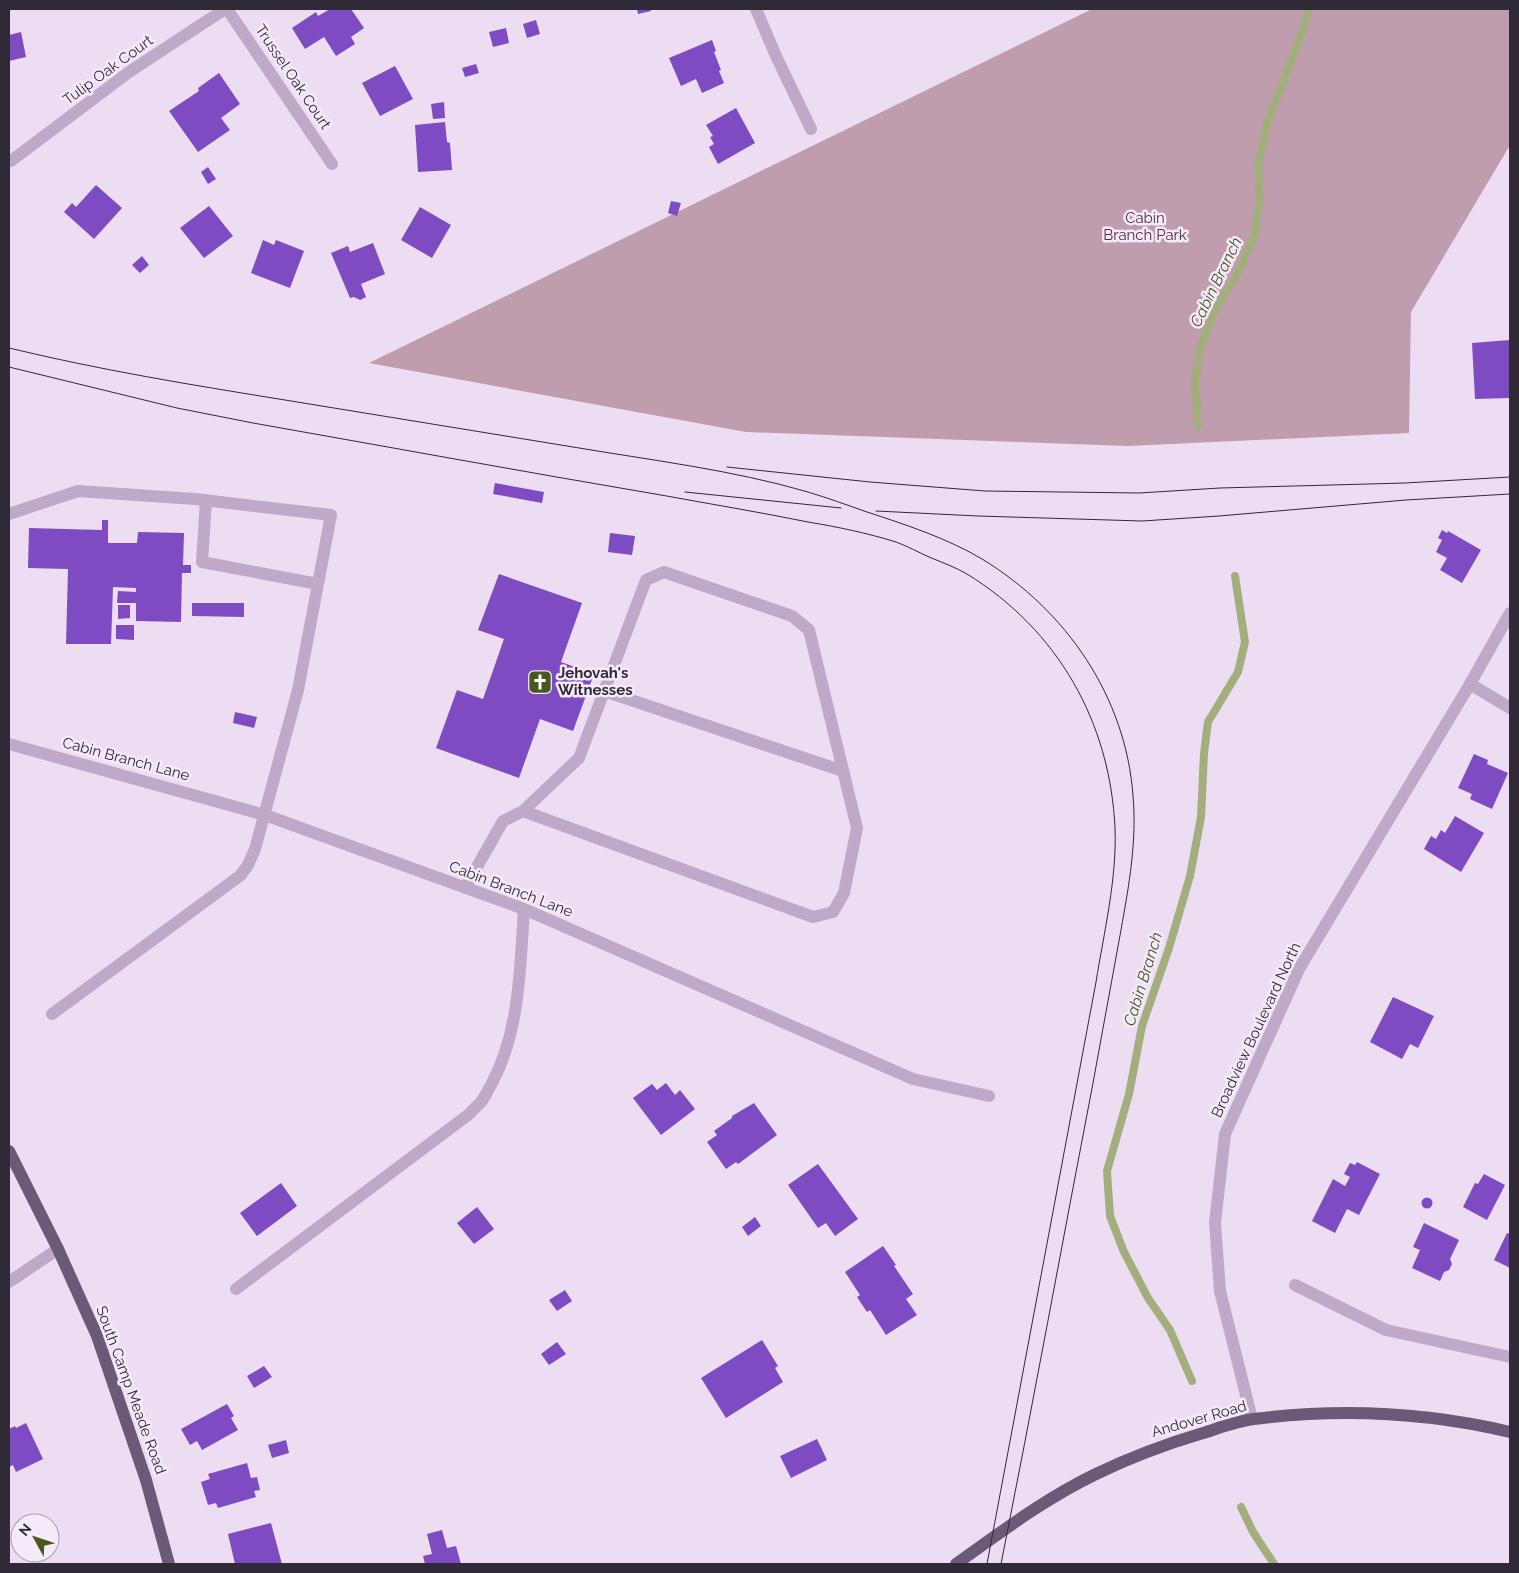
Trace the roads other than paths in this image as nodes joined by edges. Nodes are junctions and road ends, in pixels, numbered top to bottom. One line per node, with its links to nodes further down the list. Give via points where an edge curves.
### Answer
1 (226, 9): 4 (street, Tulip Oak Court, via 129,72); 5 (street, Trussel Oak Court)
2 (756, 9): 3 (street)
3 (811, 129)
4 (12, 161)
5 (332, 164)
6 (206, 500): 7 (street, via 78,491); 8 (street, via 202,562); 8 (street, via 331,515)
7 (9, 514)
8 (318, 584): 16 (street, via 298,690)
9 (1510, 613): 10 (street, Broadview Boulevard North)
10 (1470, 684): 12 (street); 27 (street, Broadview Boulevard North, via 1299,969 1225,1134 1215,1223 1220,1290)
11 (604, 691): 14 (street); 14 (street, via 646,580 664,572 792,616 809,630); 15 (street, via 579,758)
12 (1510, 708)
13 (9, 744): 16 (street, Cabin Branch Lane)
14 (842, 771): 15 (street, via 857,828 844,893 832,912 813,917)
15 (523, 811): 17 (street, via 503,821)
16 (265, 814): 17 (street, Cabin Branch Lane); 19 (street, via 255,849 241,875)
17 (465, 888): 18 (street, Cabin Branch Lane)
18 (524, 909): 20 (street, Cabin Branch Lane, via 913,1079); 25 (street, via 516,1006 497,1074 483,1100 468,1115)
19 (52, 1014)
20 (989, 1096)
21 (9, 1151): 22 (main road, South Camp Meade Road)
22 (58, 1249): 23 (street); 29 (main road, South Camp Meade Road, via 97,1336 146,1480)
23 (9, 1282)
24 (1295, 1285): 26 (street, via 1386,1330)
25 (236, 1289)
26 (1510, 1357)
27 (1252, 1419): 28 (main road, Andover Road, via 1324,1414 1401,1414 1462,1421); 30 (main road, Andover Road, via 1134,1456 1095,1474 1017,1521)
28 (1510, 1432)
29 (169, 1564)
30 (956, 1564)

